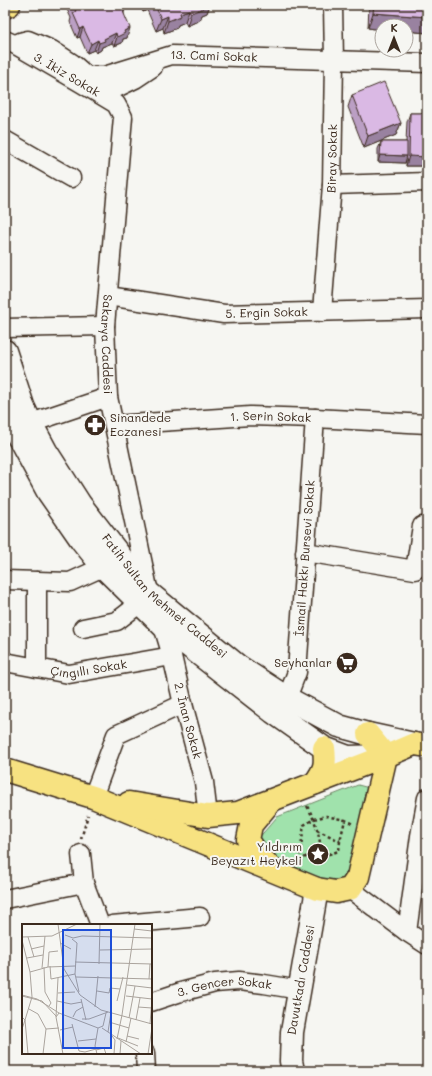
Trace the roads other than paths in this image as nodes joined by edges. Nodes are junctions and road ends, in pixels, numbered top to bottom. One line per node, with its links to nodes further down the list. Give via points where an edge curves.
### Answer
1 (9, 5): 3 (main road)
2 (333, 5): 6 (street, Biray Sokak)
3 (5, 7)
4 (9, 42): 5 (street, 13. Cami Sokak, via 28,40 52,50 87,76 104,76); 8 (street, 3. İkiz Sokak)
5 (172, 56): 6 (street, 13. Cami Sokak); 8 (street, via 135,79)
6 (334, 61): 7 (street, 13. Cami Sokak); 13 (street, Biray Sokak)
7 (427, 63)
8 (102, 95): 9 (street, 3. İkiz Sokak, via 116,104)
9 (123, 117): 14 (street, Sakarya Caddesi)
10 (5, 140): 11 (street)
11 (71, 178)
12 (427, 182): 13 (street)
13 (332, 184): 16 (street, Biray Sokak)
14 (108, 296): 16 (street, 5. Ergin Sokak, via 224,314); 17 (street, Sakarya Caddesi)
15 (427, 309): 16 (street, 5. Ergin Sokak)
16 (322, 312)
17 (105, 326): 18 (street); 20 (street, Sakarya Caddesi)
18 (5, 328)
19 (5, 351): 25 (main road, Fatih Sultan Mehmet Caddesi, via 23,406)
20 (108, 397): 24 (street, Sakarya Caddesi); 25 (street)
21 (5, 404): 25 (main road, Fatih Sultan Mehmet Caddesi)
22 (315, 418): 23 (street, 1. Serin Sokak); 24 (street, 1. Serin Sokak, via 250,416); 27 (street, İsmail Hakkı Bursevi Sokak)
23 (427, 424)
24 (114, 425): 31 (street, Sakarya Caddesi)
25 (17, 428): 28 (main road, Fatih Sultan Mehmet Caddesi, via 48,492); 31 (main road, Fatih Sultan Mehmet Caddesi, via 46,451)
26 (424, 526): 27 (street, via 415,570)
27 (305, 552): 37 (street, İsmail Hakkı Bursevi Sokak, via 297,672)
28 (103, 566): 30 (street, via 70,582); 31 (main road, Fatih Sultan Mehmet Caddesi)
29 (5, 580): 30 (street)
30 (37, 581): 36 (street)
31 (144, 598): 32 (main road, Fatih Sultan Mehmet Caddesi); 33 (street, via 117,621); 37 (main road, Fatih Sultan Mehmet Caddesi, via 238,666)
32 (163, 626): 34 (street, 2. İnan Sokak); 41 (main road, Fatih Sultan Mehmet Caddesi, via 273,712)
33 (83, 628)
34 (172, 656): 36 (street, Çıngıllı Sokak, via 69,674); 38 (street, 2. İnan Sokak)
35 (5, 662): 36 (street, Çıngıllı Sokak)
36 (37, 668)
37 (288, 698): 39 (main road, Fatih Sultan Mehmet Caddesi, via 339,726)
38 (183, 704): 45 (street, via 116,735); 48 (street, 2. İnan Sokak, via 204,782)
39 (368, 734): 40 (main road, Fatih Sultan Mehmet Caddesi); 42 (main road)
40 (420, 745): 42 (main road)
41 (324, 748): 42 (main road, Fatih Sultan Mehmet Caddesi, via 348,757); 44 (main road, via 323,772)
42 (386, 756): 44 (main road); 54 (main road, via 358,877)
43 (5, 770): 45 (main road)
44 (315, 783): 47 (main road)
45 (93, 797): 48 (main road); 51 (main road)
46 (427, 798): 49 (street)
47 (272, 800): 48 (main road, via 238,813); 51 (main road, via 251,825 248,840 256,852)
48 (208, 816)
49 (423, 838): 59 (street)
50 (82, 854): 52 (street)
51 (288, 870): 53 (main road)
52 (84, 883): 55 (street); 57 (street)
53 (317, 889): 54 (main road, via 336,892); 61 (main road, Davutkadı Caddesi)
54 (350, 889): 59 (street)
55 (5, 899)
56 (200, 917): 58 (street)
57 (100, 924)
58 (123, 924)
59 (407, 932): 60 (street)
60 (427, 945)
61 (300, 990): 62 (street, 3. Gencer Sokak, via 239,981 215,983); 65 (main road, Davutkadı Caddesi, via 292,1032)
62 (152, 1002)
63 (145, 1054): 64 (street)
64 (146, 1071)
65 (292, 1071)

